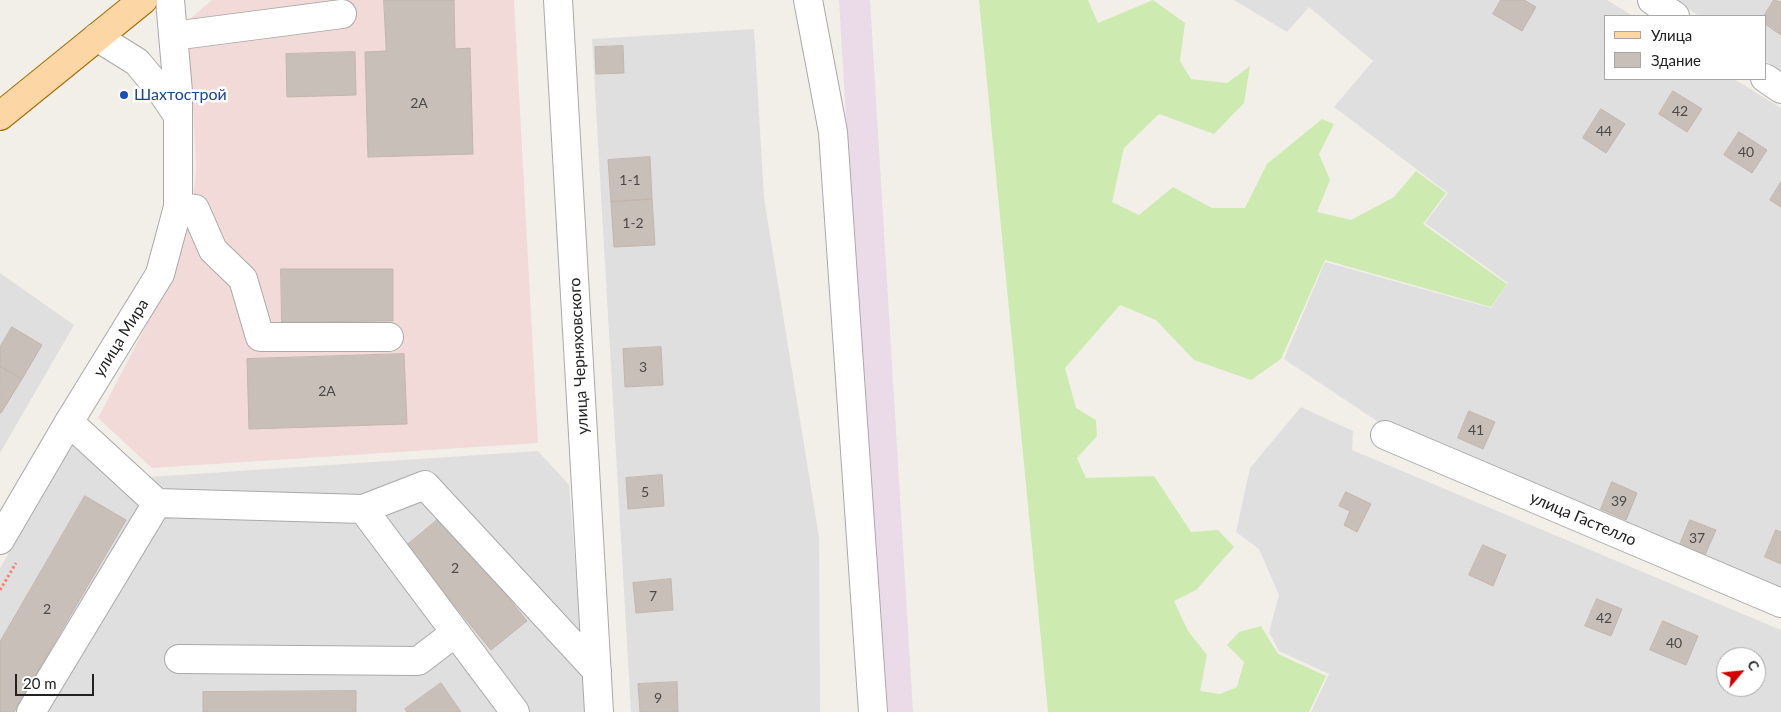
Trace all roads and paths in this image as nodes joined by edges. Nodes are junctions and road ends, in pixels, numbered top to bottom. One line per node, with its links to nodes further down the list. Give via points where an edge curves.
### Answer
1 (170, 0): 8 (street, улица Мира)
2 (558, 0): 24 (street, улица Черняховского)
3 (808, 0): 28 (street, via 833,132)
4 (1652, 0): 7 (street)
5 (130, 4): 9 (main road)
6 (342, 14): 8 (street)
7 (1674, 15)
8 (173, 36): 13 (street, улица Мира)
9 (97, 37): 12 (main road); 13 (street, via 137,62)
10 (1766, 79): 11 (street)
11 (1781, 89)
12 (0, 116)
13 (178, 116): 14 (street, улица Мира)
14 (178, 206): 15 (street, via 195,209 213,250 243,279 260,337); 16 (street, улица Мира, via 160,274)
15 (388, 338)
16 (69, 422): 18 (street); 20 (street, улица Мира)
17 (1386, 435): 21 (street, улица Гастелло)
18 (157, 503): 19 (street); 25 (street)
19 (363, 509): 22 (street); 24 (street, via 425,485)
20 (0, 540)
21 (1781, 603)
22 (455, 633): 23 (street, via 418,661); 26 (street)
23 (180, 659)
24 (597, 671): 27 (street, улица Черняховского)
25 (31, 712)
26 (515, 712)
27 (599, 712)
28 (873, 712)

